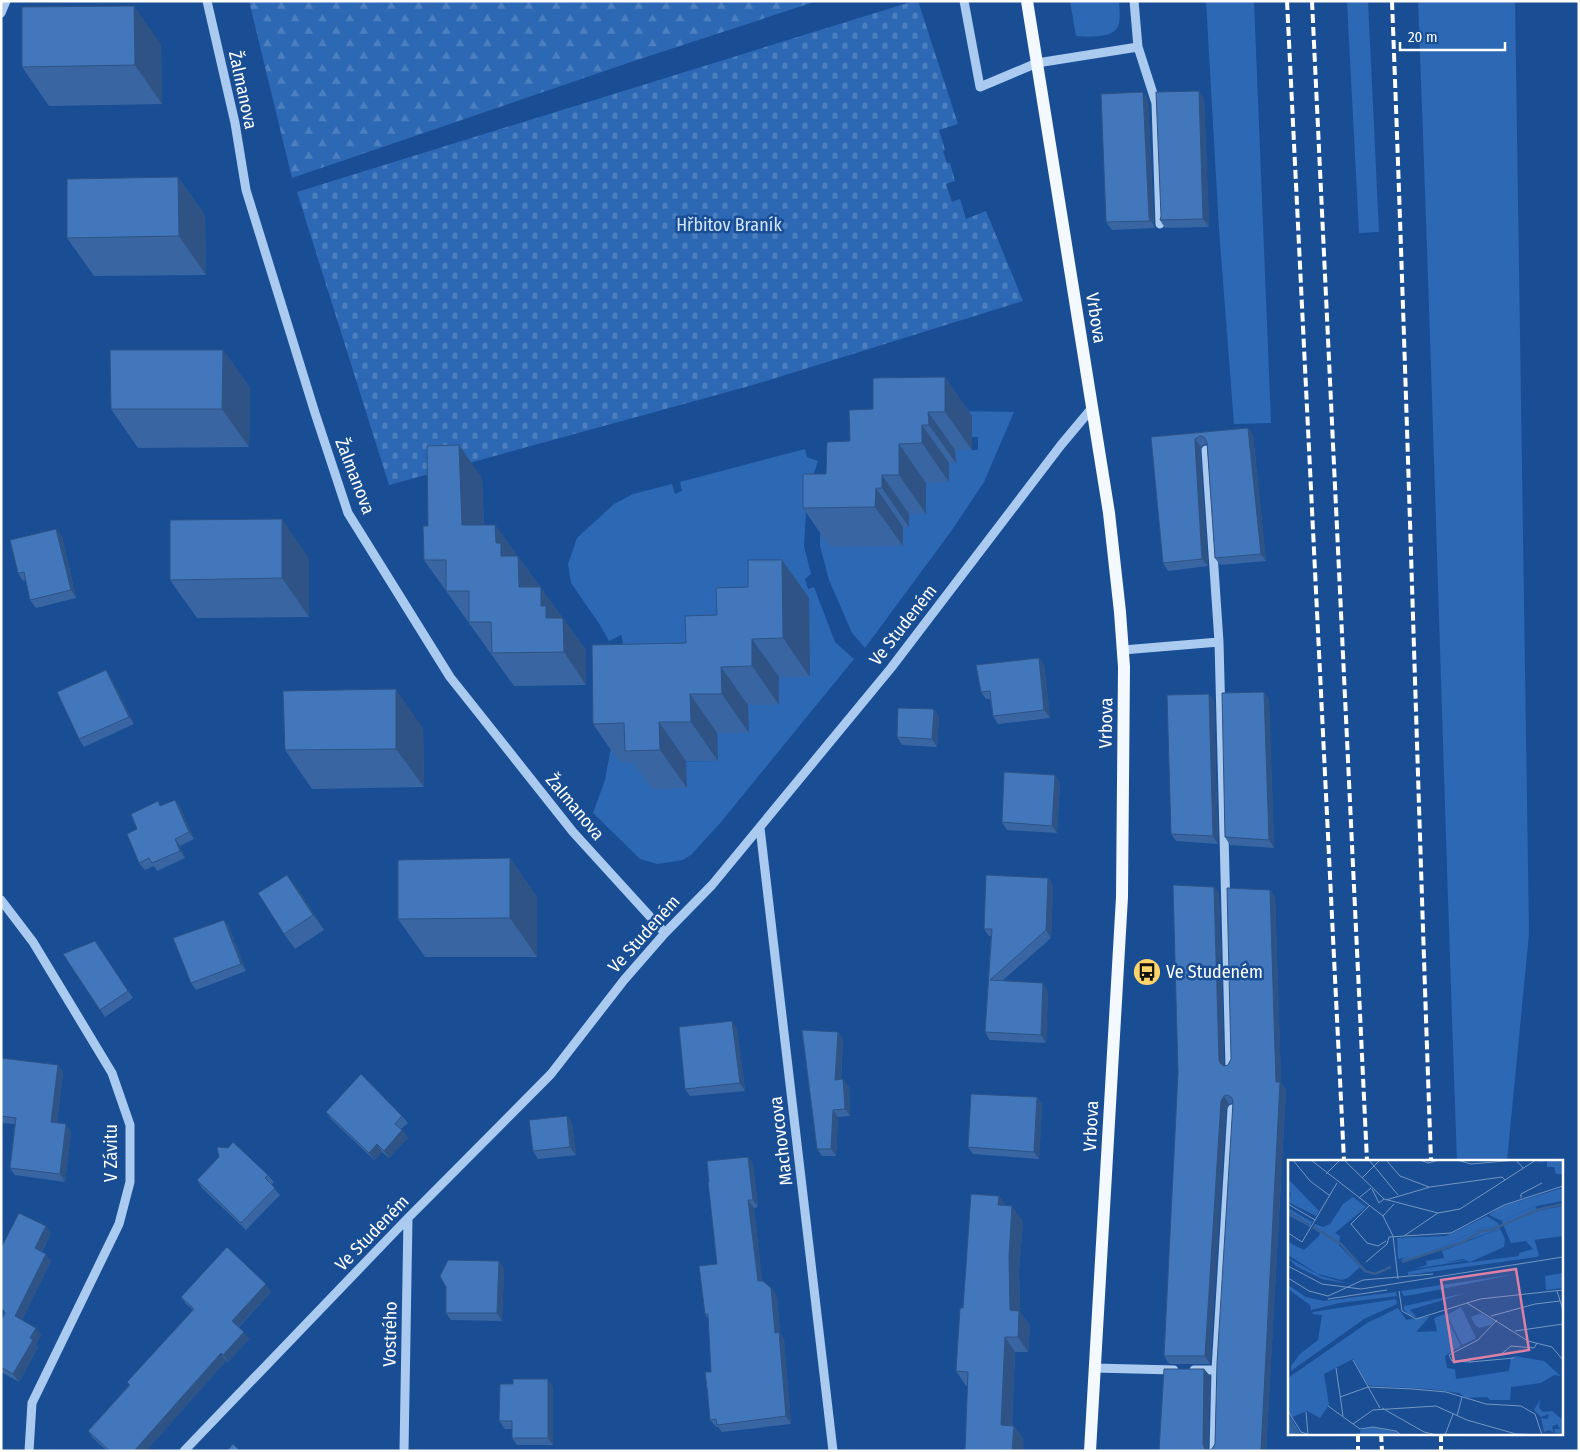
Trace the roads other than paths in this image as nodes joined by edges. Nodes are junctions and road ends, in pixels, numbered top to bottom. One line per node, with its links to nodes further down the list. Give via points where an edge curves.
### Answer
1 (6, 1): 6 (street)
2 (207, 1): 16 (street, Žalmanova, via 246,190 348,513 450,678 573,832)
3 (964, 1): 8 (street, via 980,87)
4 (1027, 1): 8 (main road, Vrbova)
5 (1134, 1): 7 (street)
6 (1, 13)
7 (1138, 47): 8 (street); 9 (street, via 1156,103)
8 (1038, 63): 10 (main road, Vrbova)
9 (1160, 224)
10 (1092, 408): 13 (main road, Vrbova, via 1109,513); 14 (street, Ve Studeném, via 892,668)
11 (1206, 450): 12 (street)
12 (1219, 642): 13 (street); 17 (street)
13 (1123, 650): 20 (main road, Vrbova, via 1122,897)
14 (760, 828): 16 (street, Ve Studeném, via 712,885); 25 (street, Machovcova)
15 (1, 900): 22 (street, V Závitu, via 33,942 112,1073 130,1125 130,1182 119,1224 32,1403)
16 (665, 933): 19 (street, Ve Studeném, via 551,1074)
17 (1230, 1067)
18 (1232, 1109): 21 (street)
19 (408, 1218): 23 (street, Ve Studeném); 24 (street, Vostrého)
20 (1094, 1368): 21 (street); 26 (main road, Vrbova)
21 (1216, 1370): 27 (street)
22 (29, 1451)
23 (184, 1451)
24 (404, 1451)
25 (834, 1451)
26 (1090, 1451)
27 (1214, 1451)

